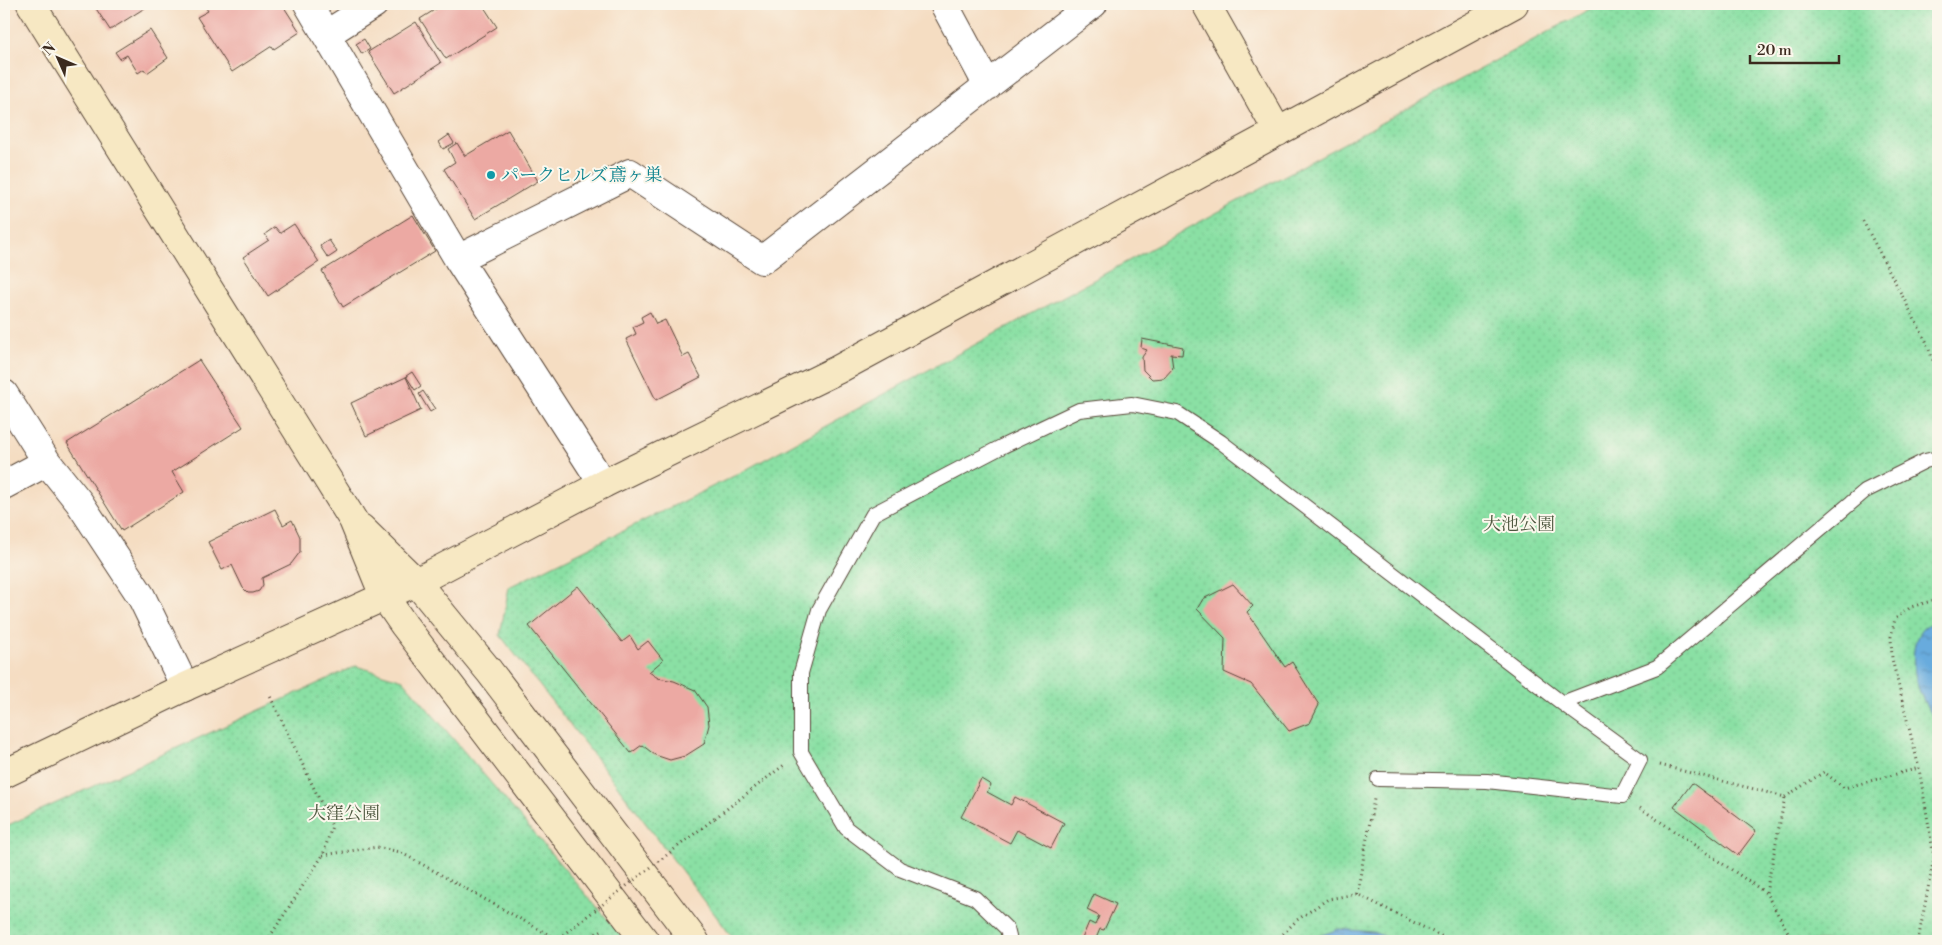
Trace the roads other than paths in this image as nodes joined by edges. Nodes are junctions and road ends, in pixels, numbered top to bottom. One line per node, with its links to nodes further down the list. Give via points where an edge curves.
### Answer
1 (31, 4): 17 (street)
2 (308, 4): 8 (street)
3 (374, 4): 8 (street)
4 (944, 4): 9 (street)
5 (1093, 4): 9 (street)
6 (1206, 4): 10 (street)
7 (1514, 4): 10 (street)
8 (327, 34): 11 (street)
9 (988, 86): 11 (street, via 762,260 630,173)
10 (1278, 132): 15 (street, via 838,370)
11 (458, 259): 15 (street)
12 (4, 394): 14 (street)
13 (1938, 458): 21 (lane, via 1925,461 1864,491 1657,667)
14 (47, 462): 16 (street); 20 (street, via 79,502 141,596)
15 (603, 484): 18 (street)
16 (4, 485)
17 (353, 520): 18 (street); 19 (street)
18 (416, 582): 19 (street); 25 (street)
19 (384, 596): 20 (street); 24 (street)
20 (185, 686): 22 (street)
21 (1562, 703): 23 (lane, via 1640,760 1622,796 1487,782); 26 (lane, via 1220,442 1177,413 1132,404 1080,410 873,514 819,610 801,673 801,752 846,828 900,869 975,898 1007,929)
22 (4, 774)
23 (1378, 779)
24 (645, 941)
25 (695, 941)
26 (1010, 941)

